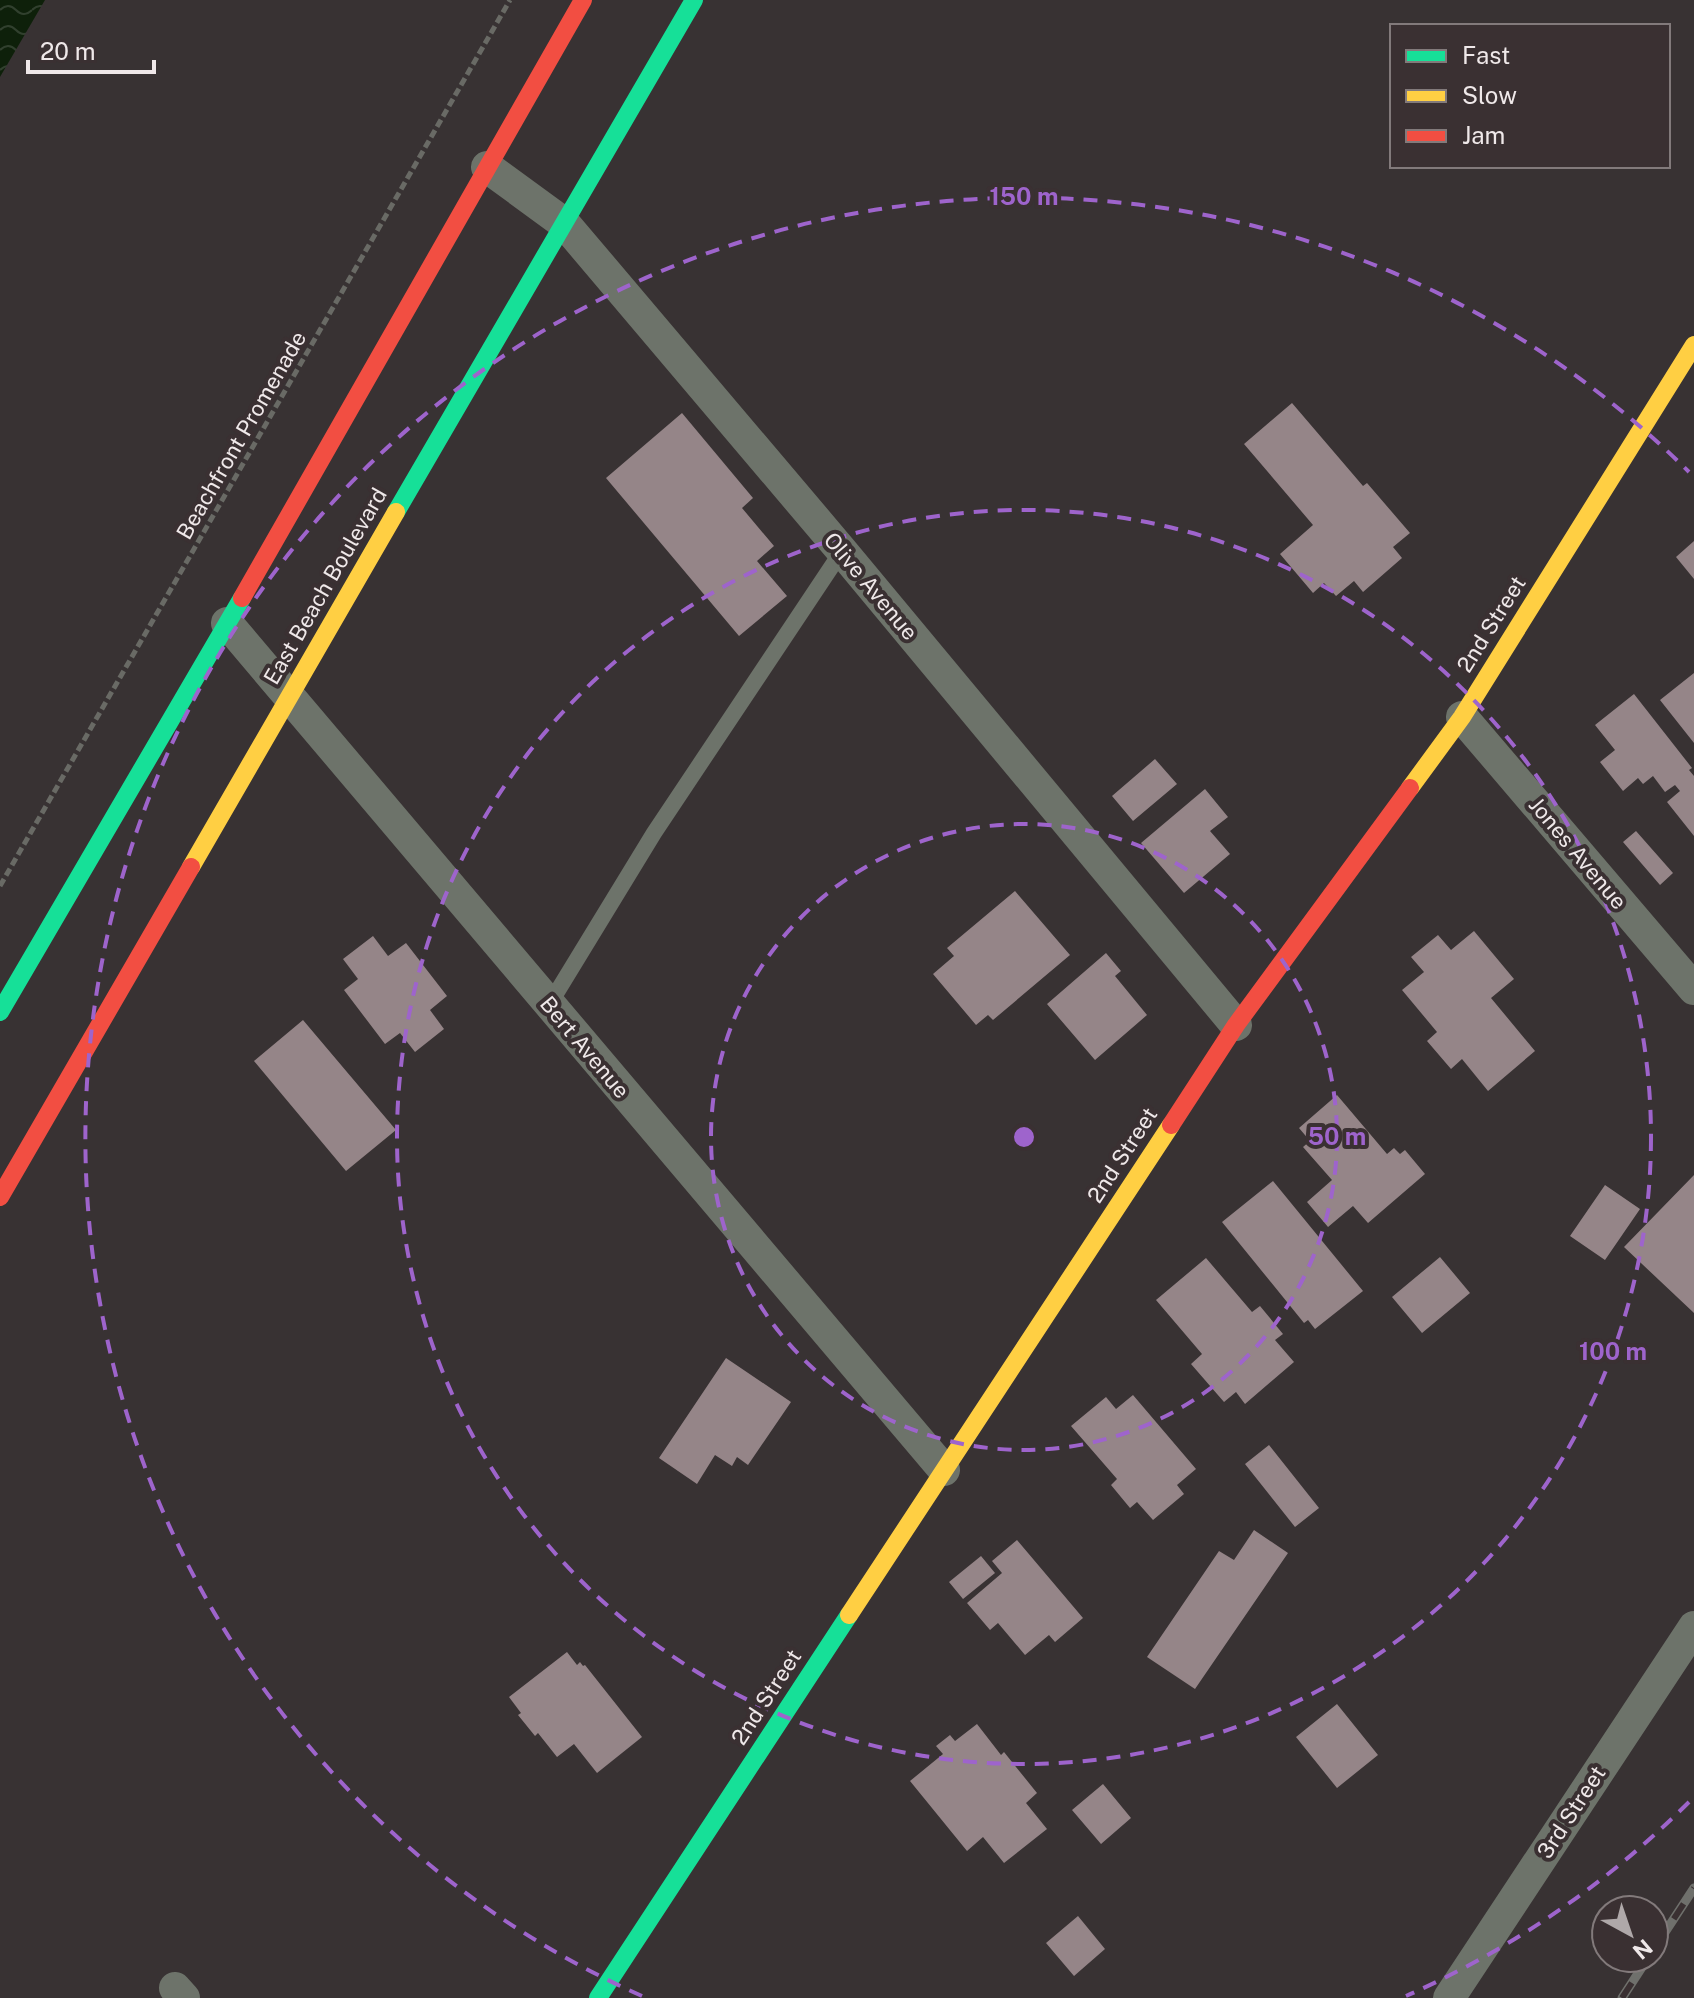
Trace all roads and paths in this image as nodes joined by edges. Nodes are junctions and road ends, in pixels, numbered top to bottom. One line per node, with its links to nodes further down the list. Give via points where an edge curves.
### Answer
1 (510, 0): 11 (path, Beachfront Promenade)
2 (583, 0): 4 (main road)
3 (694, 0): 5 (main road, East Beach Boulevard)
4 (487, 167): 5 (street, Olive Avenue); 8 (main road)
5 (565, 224): 7 (street, Olive Avenue); 9 (main road, East Beach Boulevard)
6 (1694, 345): 10 (main road, 2nd Street)
7 (842, 551): 13 (lane, via 654,833); 15 (street, Olive Avenue)
8 (227, 623): 9 (street, Bert Avenue); 14 (main road)
9 (289, 696): 13 (street, Bert Avenue); 16 (main road, East Beach Boulevard)
10 (1462, 717): 12 (street, Jones Avenue); 15 (main road, 2nd Street)
11 (0, 886)
12 (1694, 989)
13 (549, 1005): 17 (street, Bert Avenue)
14 (0, 1012)
15 (1236, 1025): 17 (main road, 2nd Street)
16 (0, 1197)
17 (944, 1470): 19 (main road, 2nd Street)
18 (1694, 1627): 20 (street, 3rd Street)
19 (598, 1998)
20 (1449, 1998)

